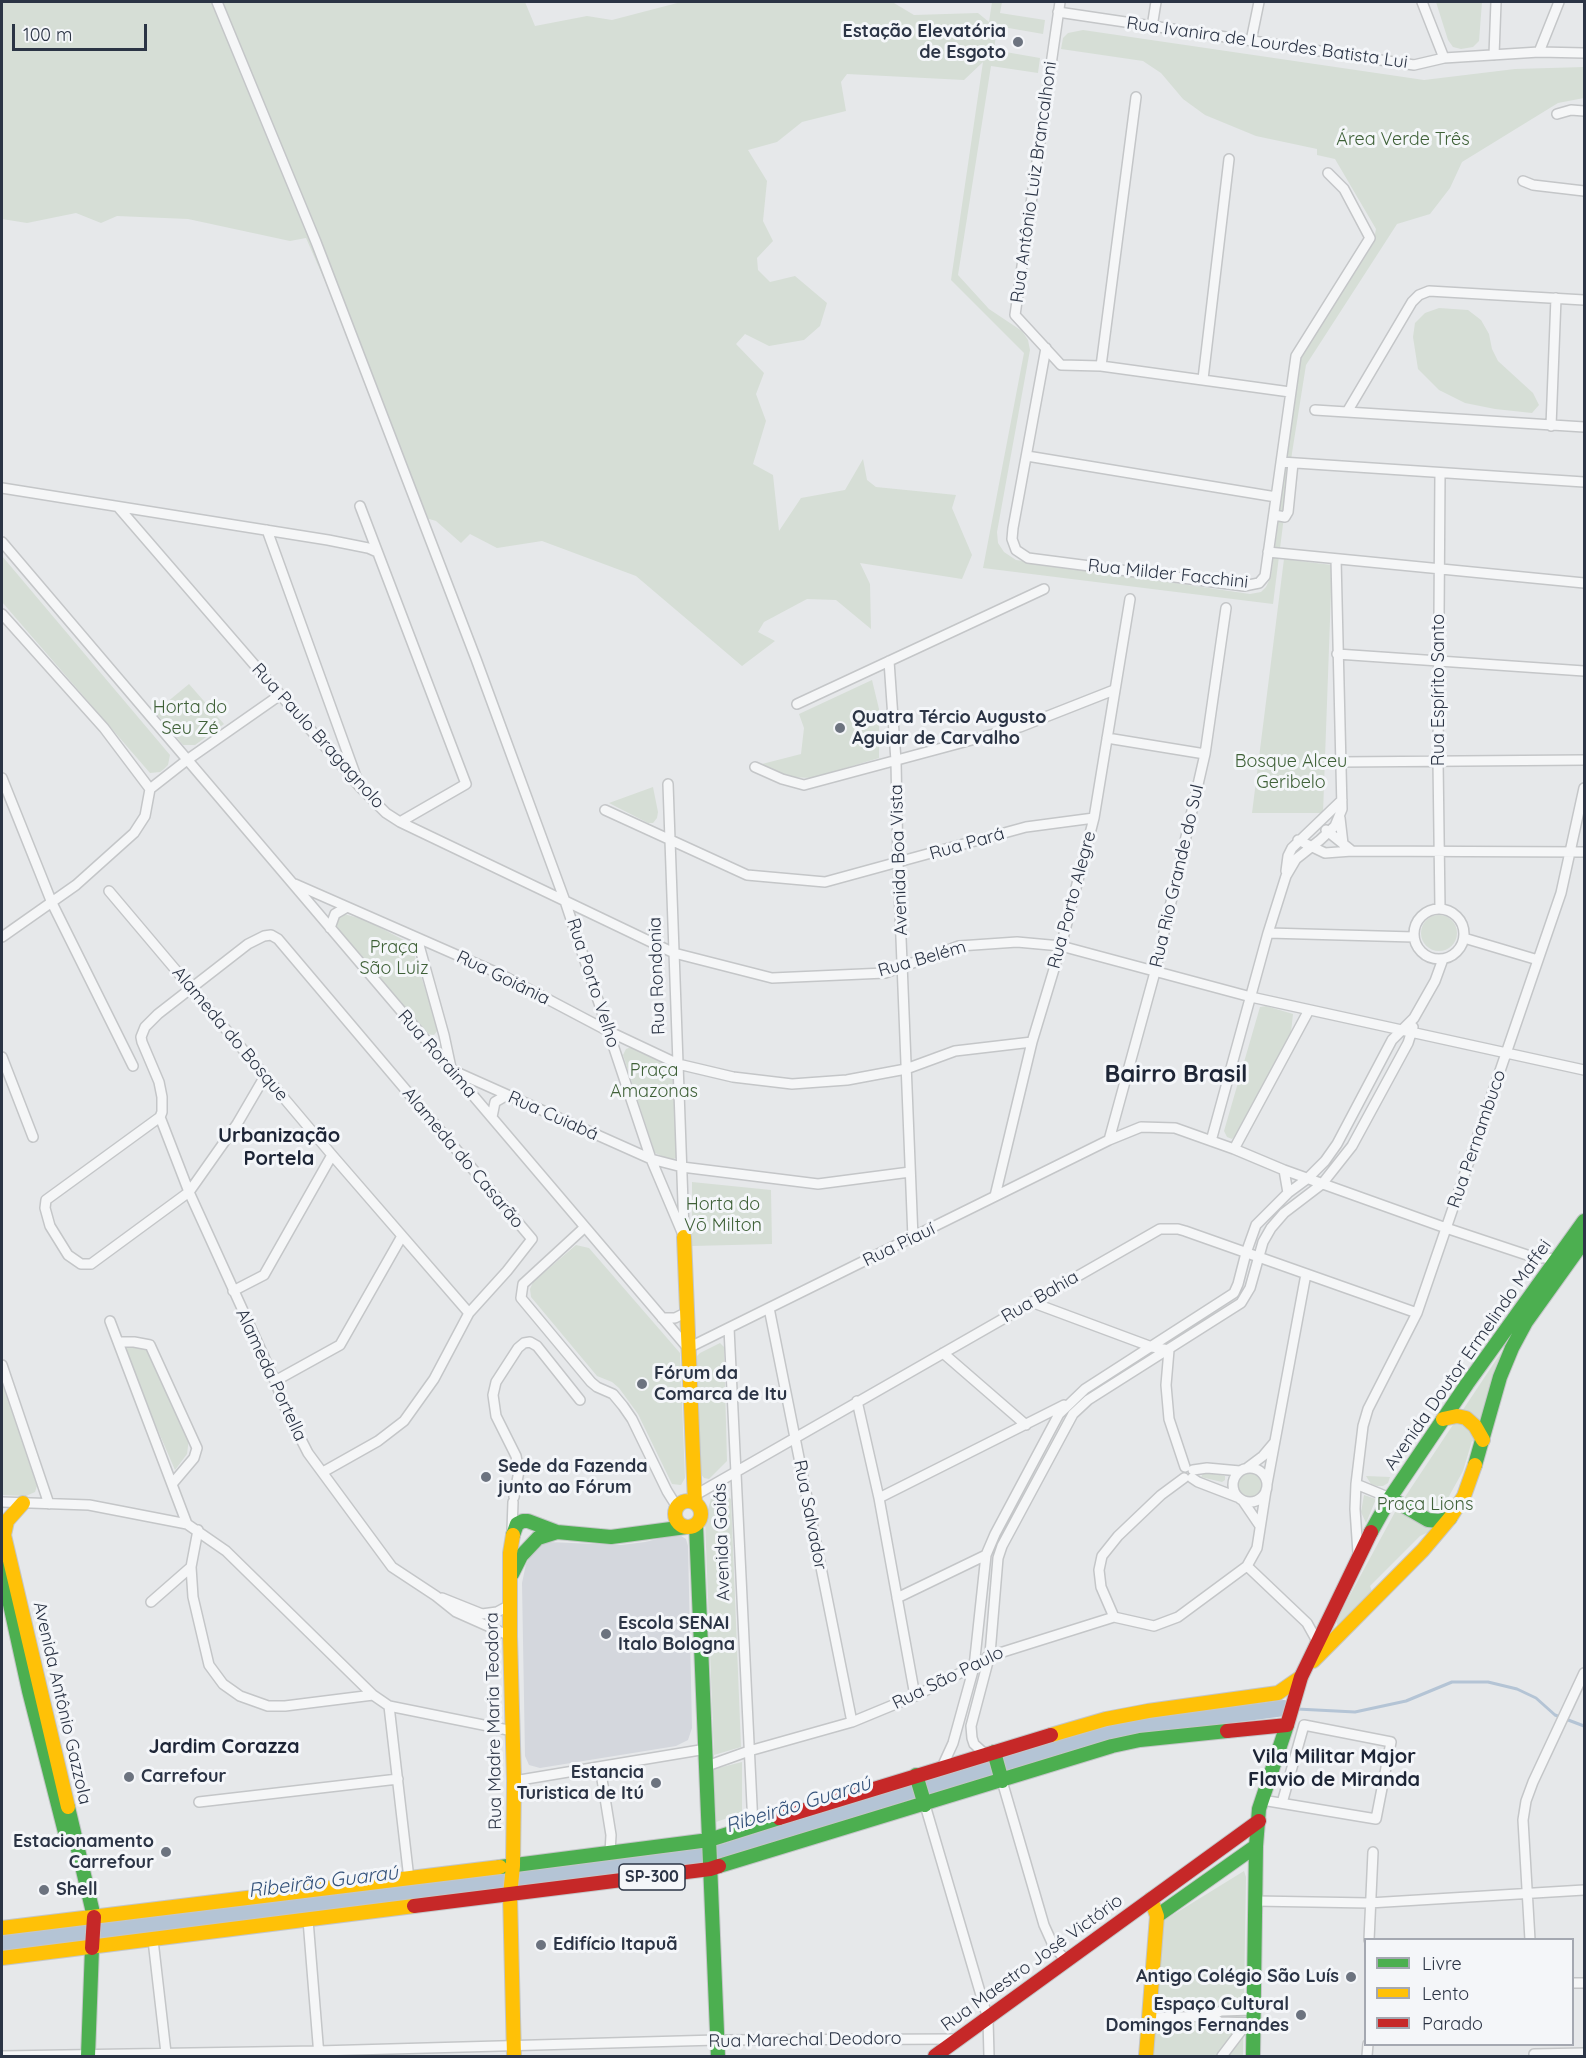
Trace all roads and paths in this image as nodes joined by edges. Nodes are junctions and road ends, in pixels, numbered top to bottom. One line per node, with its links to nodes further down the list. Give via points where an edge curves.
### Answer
1 (218, 2): 93 (street, Rua Porto Velho, via 328,274)
2 (1060, 2): 8 (street, Rua Antônio Luiz Brancalhoni)
3 (1156, 2): 9 (street)
4 (1259, 2): 10 (street)
5 (1422, 2): 14 (street)
6 (1496, 2): 13 (street)
7 (1559, 2): 11 (street)
8 (1058, 12): 9 (street, Rua Ivanira de Lourdes Batista Lui); 24 (street, Rua Antônio Luiz Brancalhoni, via 1015,315)
9 (1152, 27): 10 (street, Rua Ivanira de Lourdes Batista Lui)
10 (1251, 41): 14 (street, Rua Ivanira de Lourdes Batista Lui, via 1414,65)
11 (1539, 52): 12 (street, Rua Ivanira de Lourdes Batista Lui); 13 (street, Rua Ivanira de Lourdes Batista Lui)
12 (1584, 53)
13 (1494, 55): 14 (street, Rua Ivanira de Lourdes Batista Lui)
14 (1444, 58)
15 (1136, 97): 25 (street)
16 (1584, 111): 17 (street)
17 (1557, 114)
18 (1229, 159): 26 (street)
19 (1328, 173): 27 (street, Rua Milder Facchini, via 1344,189 1370,238 1296,356)
20 (1523, 181): 21 (street)
21 (1584, 191)
22 (1556, 298): 23 (street); 29 (street, via 1429,291 1419,295); 30 (street)
23 (1584, 300)
24 (1046, 348): 25 (street, Rua Antônio Luiz Brancalhoni, via 1061,365); 32 (street, Rua Milder Facchini)
25 (1101, 366): 26 (street, Rua Antônio Luiz Brancalhoni)
26 (1203, 379): 27 (street, Rua Antônio Luiz Brancalhoni)
27 (1290, 392): 33 (street, Rua Milder Facchini)
28 (1315, 410): 29 (street)
29 (1347, 412): 30 (street)
30 (1551, 426): 31 (street)
31 (1584, 427)
32 (1027, 456): 38 (street); 45 (street, Rua Milder Facchini, via 1012,539 1016,550 1029,558 1244,586 1259,583 1265,576)
33 (1281, 462): 34 (street); 38 (street, Rua Milder Facchini)
34 (1293, 463): 35 (street); 41 (street, via 1288,512 1285,517)
35 (1440, 473): 36 (street); 47 (street, Rua Espírito Santo)
36 (1584, 482)
37 (2, 488): 40 (street)
38 (1276, 497): 41 (street, Rua Milder Facchini)
39 (360, 506): 44 (street)
40 (119, 508): 42 (street); 58 (street, Rua Paulo Bragagnolo)
41 (1274, 515): 45 (street, Rua Milder Facchini)
42 (267, 531): 44 (street); 70 (street)
43 (2, 542): 62 (street, Rua Roraima)
44 (377, 552): 77 (street, via 466,784)
45 (1268, 552): 46 (street)
46 (1336, 559): 47 (street); 53 (street)
47 (1439, 570): 48 (street); 55 (street, Rua Espírito Santo)
48 (1584, 583)
49 (1044, 589): 54 (street)
50 (1130, 599): 57 (street, Rua Porto Alegre)
51 (1226, 608): 61 (street, Rua Rio Grande do Sul)
52 (2, 614): 72 (street, via 104,728)
53 (1337, 654): 55 (street); 66 (street)
54 (889, 661): 59 (street); 64 (street, Avenida Boa Vista)
55 (1439, 661): 56 (street); 65 (street, Rua Espírito Santo)
56 (1584, 671)
57 (1114, 690): 60 (street, Rua Porto Alegre); 64 (street, via 1020,727)
58 (280, 694): 62 (street); 70 (street, Rua Paulo Bragagnolo)
59 (797, 704)
60 (1107, 738): 61 (street); 75 (street, Rua Porto Alegre)
61 (1205, 754): 109 (street, Rua Rio Grande do Sul)
62 (187, 760): 72 (street); 90 (street, Rua Roraima)
63 (1584, 760): 65 (street)
64 (896, 761): 67 (street, via 804,784); 88 (street, Avenida Boa Vista)
65 (1438, 761): 66 (street); 85 (street, Rua Espírito Santo)
66 (1341, 762): 73 (street)
67 (755, 767)
68 (2, 778): 94 (street)
69 (668, 784): 80 (street, Rua Rondonia)
70 (360, 787): 77 (street, Rua Paulo Bragagnolo)
71 (1584, 788): 86 (street, Rua Pernambuco)
72 (150, 789): 94 (street, via 145,816 134,833)
73 (1342, 800): 76 (street); 78 (street)
74 (605, 810): 80 (street, Rua Pará)
75 (1094, 818): 88 (street, Rua Pará, via 1026,827); 104 (street, Rua Porto Alegre)
76 (1340, 818): 79 (street); 82 (street)
77 (400, 822): 93 (street, Rua Paulo Bragagnolo)
78 (1318, 823): 79 (street); 81 (street)
79 (1328, 832): 82 (street); 83 (street)
80 (670, 840): 88 (street, Rua Pará, via 747,874 780,878 825,882); 105 (street, Rua Rondonia)
81 (1298, 840): 83 (street); 89 (street, via 1288,856)
82 (1343, 844): 84 (street)
83 (1311, 847): 84 (street, via 1325,853); 89 (street, via 1296,859)
84 (1352, 851): 85 (street)
85 (1439, 852): 86 (street); 96 (street, Rua Espírito Santo)
86 (1569, 852): 87 (street); 107 (street, Rua Pernambuco, via 1561,894)
87 (1584, 852)
88 (898, 863): 108 (street, Avenida Boa Vista)
89 (1286, 876): 99 (street)
90 (292, 884): 92 (street, Rua Goiânia); 97 (street, Rua Roraima)
91 (109, 891): 110 (street, Alameda do Bosque)
92 (328, 899): 95 (street, Rua Goiânia); 97 (street)
93 (565, 901): 105 (street, Rua Belém); 115 (street, Rua Porto Velho)
94 (52, 903): 100 (street); 121 (street)
95 (347, 907): 98 (street, via 335,914); 102 (street, Rua Goiânia)
96 (1440, 908): 101 (street, via 1422,915); 103 (street, via 1459,917)
97 (318, 913): 98 (street, Rua Roraima)
98 (330, 928): 123 (street, Rua Roraima)
99 (1268, 933): 101 (street); 111 (street)
100 (2, 937)
101 (1414, 937): 106 (street, via 1424,954)
102 (417, 938): 115 (street, Rua Goiânia, via 500,974); 123 (street)
103 (1464, 938): 106 (street, via 1459,950); 107 (street)
104 (1061, 946): 108 (street, Rua Belém, via 1017,942 959,946); 109 (street, Rua Belém); 117 (street, Rua Porto Alegre)
105 (674, 953): 108 (street, Rua Belém, via 772,978 885,973); 120 (street, Rua Rondonia)
106 (1443, 959): 113 (street)
107 (1538, 960): 118 (street, Rua Pernambuco)
108 (902, 967): 122 (street, Avenida Boa Vista)
109 (1155, 972): 111 (street, Rua Belém); 130 (street, Rua Rio Grande do Sul)
110 (193, 988): 125 (street, Alameda do Bosque); 127 (street, Alameda Portella, via 158,1014 142,1032 162,1097); 160 (street, Alameda do Casarão, via 248,944 264,936 278,939 532,1239)
111 (1251, 997): 112 (street, Rua Belém); 131 (street)
112 (1310, 1010): 114 (street, Rua Belém); 132 (street)
113 (1414, 1018): 114 (street); 116 (street)
114 (1400, 1030): 116 (street, Rua Belém); 138 (street, via 1337,1144)
115 (608, 1031): 120 (street, Rua Goiânia); 134 (street, Rua Porto Velho)
116 (1412, 1033): 118 (street, Rua Belém); 139 (street, via 1352,1146)
117 (1032, 1042): 122 (street, Rua Goiânia, via 955,1051); 142 (street, Rua Porto Alegre)
118 (1506, 1053): 124 (street, Rua Belém); 145 (street, Rua Pernambuco)
119 (2, 1058): 129 (street)
120 (678, 1064): 122 (street, Rua Goiânia, via 733,1077 792,1084 847,1080); 135 (street, Rua Rondonia)
121 (133, 1066)
122 (906, 1069): 137 (street, Avenida Boa Vista)
123 (452, 1070): 126 (street, Rua Cuiabá); 128 (street, Rua Roraima)
124 (1584, 1070)
125 (265, 1076): 133 (street, Alameda do Bosque); 140 (street)
126 (507, 1095): 128 (street, via 495,1102); 134 (street, Rua Cuiabá)
127 (160, 1117): 140 (street, Alameda Portella); 140 (street, via 50,1195 45,1208 50,1226 68,1255 81,1264 91,1264)
128 (492, 1117): 144 (street, Rua Roraima)
129 (33, 1137)
130 (1109, 1140): 131 (street, Rua Piauí, via 1141,1127 1175,1128); 142 (street, Rua Piauí)
131 (1211, 1141): 132 (street, Rua Piauí)
132 (1234, 1149): 136 (street, Rua Piauí)
133 (332, 1155): 146 (street, Alameda do Bosque); 156 (street, via 264,1275)
134 (651, 1159): 135 (street, Rua Cuiabá); 147 (street, Rua Porto Velho)
135 (682, 1167): 137 (street, Rua Cuiabá, via 818,1184); 147 (street, Rua Rondonia)
136 (1284, 1170): 138 (street, Rua Piauí); 141 (street)
137 (910, 1172): 148 (street, Avenida Boa Vista)
138 (1307, 1179): 139 (street, Rua Piauí); 141 (street)
139 (1322, 1184): 145 (street, Rua Piauí); 151 (street, via 1284,1213 1263,1242)
140 (189, 1192): 156 (street, Alameda Portella)
141 (1288, 1193): 150 (street, via 1256,1225)
142 (995, 1196): 148 (street, Rua Piauí)
143 (1584, 1221): 153 (main road, Avenida Doutor Ermelindo Maffei)
144 (585, 1227): 162 (street, Rua Roraima); 196 (street, via 523,1284 520,1298 591,1382 613,1394 632,1419 667,1491)
145 (1446, 1228): 152 (street, Rua Piauí); 161 (street, Rua Pernambuco)
146 (402, 1236): 160 (street, Alameda do Bosque); 171 (street, via 340,1345)
147 (684, 1237): 159 (main road, Rua Rondonia)
148 (913, 1238): 158 (street, Rua Piauí)
149 (1584, 1241): 181 (main road, Avenida Doutor Ermelindo Maffei / SP-300, via 1512,1348)
150 (1246, 1252): 151 (street, Rua Bahia); 157 (street, Rua Bahia, via 1178,1228 1160,1229); 166 (street, via 1234,1293)
151 (1260, 1257): 154 (street, Rua Bahia); 168 (street, via 1241,1303)
152 (1533, 1257): 153 (street, Rua Piauí); 155 (street)
153 (1557, 1259): 155 (main road, Avenida Doutor Ermelindo Maffei)
154 (1306, 1274): 161 (street, Rua Bahia); 182 (street)
155 (1544, 1277): 175 (main road, Avenida Doutor Ermelindo Maffei)
156 (233, 1291): 171 (street, Alameda Portella)
157 (1031, 1302): 166 (street); 169 (street, Rua Bahia)
158 (769, 1308): 164 (street, Rua Piauí); 180 (street, Rua Salvador)
159 (687, 1312): 162 (street, via 675,1318); 167 (main road, Avenida Goiás)
160 (469, 1313): 185 (street, Alameda do Casarão, via 434,1379 404,1420 378,1441)
161 (1417, 1314): 189 (street, Rua Pernambuco, via 1368,1409)
162 (662, 1318): 167 (street, Rua Roraima)
163 (110, 1321): 165 (street)
164 (729, 1328): 167 (street, Rua Piauí); 183 (street, Avenida Goiás)
165 (118, 1342): 188 (street); 188 (street, via 150,1345 197,1448 194,1458)
166 (1152, 1347): 168 (street); 174 (street)
167 (688, 1348): 196 (main road, Avenida Goiás, via 695,1478)
168 (1169, 1350): 179 (street, via 1088,1400 1073,1414); 186 (street, via 1169,1419)
169 (943, 1353): 173 (street, Rua Bahia); 178 (street)
170 (2, 1365): 197 (street)
171 (275, 1381): 185 (street, Alameda Portella, via 300,1440)
172 (580, 1400): 207 (street, via 530,1341 518,1348 496,1382 496,1416 516,1456 519,1471 513,1499)
173 (857, 1401): 180 (street, Rua Bahia); 191 (street)
174 (1069, 1402): 176 (street); 177 (street)
175 (1443, 1419): 181 (main road, via 1466,1418 1478,1428); 187 (main road, Avenida Doutor Ermelindo Maffei)
176 (1035, 1420): 177 (street); 178 (street)
177 (1053, 1424): 179 (street); 209 (street)
178 (1026, 1425): 191 (street)
179 (1065, 1430): 210 (street)
180 (795, 1437): 183 (street, Rua Bahia); 238 (street, Rua Salvador)
181 (1483, 1440): 199 (main road, Avenida Doutor Ermelindo Maffei / SP-300, via 1464,1496)
182 (1275, 1441): 184 (street); 190 (street)
183 (737, 1470): 196 (street, Rua Bahia); 241 (street, Avenida Goiás)
184 (1244, 1470): 186 (street, via 1207,1468); 190 (street, via 1261,1472); 193 (street, via 1233,1483)
185 (323, 1473): 219 (street, Alameda Portella, via 392,1567)
186 (1189, 1473): 193 (street, via 1198,1482); 223 (street, via 1118,1536 1102,1556 1101,1587)
187 (1406, 1473): 192 (main road, Avenida Doutor Ermelindo Maffei); 198 (main road)
188 (172, 1484): 200 (street)
189 (1356, 1484): 192 (street); 212 (street, Rua Pernambuco)
190 (1267, 1487): 193 (street, via 1257,1500); 203 (street)
191 (879, 1498): 220 (street)
192 (1390, 1498): 198 (main road); 212 (main road, Avenida Doutor Ermelindo Maffei)
193 (1240, 1499): 203 (street)
194 (2, 1502): 195 (street)
195 (23, 1503): 197 (street); 254 (main road, Avenida Antônio Gazzola, via 7,1521 4,1535)
196 (685, 1503): 202 (main road, via 677,1521); 202 (main road, Avenida Goiás, via 699,1506 701,1516); 205 (main road)
197 (49, 1504): 200 (street, via 89,1505)
198 (1413, 1510): 199 (main road, via 1433,1521)
199 (1450, 1518): 231 (main road, Avenida Doutor Ermelindo Maffei / SP-300)
200 (187, 1524): 204 (street)
201 (535, 1524): 206 (main road); 207 (main road, via 523,1521 517,1524); 208 (main road, via 538,1529)
202 (691, 1526): 205 (main road); 240 (main road, Avenida Goiás)
203 (1261, 1526): 213 (street, via 1257,1548)
204 (198, 1530): 214 (street); 234 (street, via 226,1551)
205 (657, 1531): 206 (main road, via 611,1537)
206 (557, 1532): 208 (main road)
207 (513, 1535): 208 (main road, via 520,1544); 218 (main road, Rua Madre Maria Teodora)
208 (534, 1541): 218 (main road, Rua Madre Maria Teodora)
209 (991, 1543): 210 (street); 211 (street)
210 (1002, 1546): 216 (street)
211 (986, 1555): 217 (street); 220 (street)
212 (1358, 1556): 224 (main road, Avenida Doutor Ermelindo Maffei)
213 (1247, 1566): 223 (street, Rua São Paulo, via 1164,1623 1154,1626); 225 (street)
214 (191, 1567): 221 (street); 234 (street, via 193,1597 207,1659 231,1691 267,1706)
215 (2, 1568): 254 (main road, Avenida Antônio Gazzola, via 29,1691)
216 (996, 1569): 217 (street); 228 (street)
217 (984, 1570): 229 (street)
218 (511, 1576): 222 (main road, Rua Madre Maria Teodora)
219 (436, 1596): 222 (street, Alameda Portella, via 482,1614); 226 (street, Alameda Portella, via 456,1612)
220 (897, 1598): 235 (street)
221 (150, 1602)
222 (510, 1605): 226 (main road, Rua Madre Maria Teodora)
223 (1114, 1617): 228 (street, Rua São Paulo)
224 (1329, 1617): 225 (street); 227 (main road, Avenida Doutor Ermelindo Maffei)
225 (1307, 1623): 227 (street)
226 (510, 1636): 239 (main road, Rua Madre Maria Teodora)
227 (1317, 1641): 231 (main road, Avenida Doutor Ermelindo Maffei)
228 (990, 1654): 229 (street, Rua São Paulo); 242 (street, via 971,1726 972,1738)
229 (975, 1667): 235 (street, Rua São Paulo); 245 (street)
230 (1584, 1673): 232 (street)
231 (1302, 1675): 233 (main road, SP-300); 237 (main road, Avenida Doutor Ermelindo Maffei)
232 (1582, 1683): 264 (street, via 1526,1801 1523,1820)
233 (1278, 1693): 237 (main road, via 1287,1693); 242 (main road, SP-300, via 1128,1714)
234 (373, 1695): 236 (street)
235 (915, 1696): 238 (street, Rua São Paulo)
236 (390, 1706): 239 (street); 246 (street)
237 (1291, 1710): 242 (main road, SP-300, via 1126,1743); 250 (main road, Avenida Doutor Ermelindo Maffei)
238 (852, 1722): 241 (street, Rua São Paulo)
239 (513, 1731): 248 (main road, Rua Madre Maria Teodora)
240 (706, 1749): 243 (main road, Avenida Goiás); 244 (street)
241 (748, 1751): 243 (street, Rua São Paulo); 255 (street, Avenida Goiás)
242 (995, 1763): 245 (main road, SP-300); 249 (main road, SP-300); 277 (street, via 1044,1925)
243 (707, 1766): 259 (main road, Avenida Goiás)
244 (600, 1767): 248 (street); 258 (street, via 611,1835)
245 (942, 1767): 247 (main road, SP-300)
246 (398, 1779): 251 (street); 261 (street)
247 (917, 1779): 249 (main road); 255 (main road, SP-300)
248 (514, 1781): 260 (main road, Rua Madre Maria Teodora)
249 (924, 1800): 259 (main road, SP-300); 280 (street)
250 (1262, 1800): 252 (street); 253 (main road, Avenida Doutor Ermelindo Maffei)
251 (199, 1802)
252 (1282, 1803): 252 (street, via 1376,1820 1391,1742 1304,1725)
253 (1258, 1821): 256 (main road, Avenida Doutor Ermelindo Maffei); 265 (main road, Rua Maestro José Victório)
254 (67, 1822): 269 (main road, Avenida Antônio Gazzola, via 81,1905); 272 (main road, Avenida Antônio Gazzola)
255 (753, 1826): 259 (main road, SP-300)
256 (1257, 1846): 266 (main road, Avenida Doutor Ermelindo Maffei); 268 (main road)
257 (1373, 1852): 267 (street)
258 (610, 1853): 259 (main road, SP-300); 260 (main road, SP-300)
259 (710, 1855): 263 (main road, SP-300); 282 (main road, Avenida Goiás)
260 (513, 1869): 261 (main road, SP-300); 263 (main road, Rua Madre Maria Teodora)
261 (409, 1879): 272 (main road, SP-300)
262 (1584, 1890): 264 (street)
263 (510, 1892): 270 (main road, SP-300); 283 (main road)
264 (1527, 1894): 267 (street); 274 (street)
265 (1151, 1899): 268 (main road); 277 (main road, Rua Maestro José Victório)
266 (1255, 1901): 267 (street); 279 (main road, Avenida Doutor Ermelindo Maffei)
267 (1369, 1903): 273 (street)
268 (1157, 1916): 278 (main road)
269 (74, 1919): 271 (main road, SP-300); 272 (main road, SP-300)
270 (308, 1920): 275 (main road, SP-300); 288 (street)
271 (2, 1928)
272 (93, 1931): 275 (main road, SP-300); 276 (main road, SP-300); 289 (main road, Avenida Antônio Gazzola)
273 (1369, 1938)
274 (1530, 1938)
275 (153, 1940): 285 (street)
276 (2, 1958)
277 (1066, 1961): 280 (main road, Rua Maestro José Victório)
278 (1148, 2018): 279 (street, via 1210,2016 1221,2011); 294 (main road)
279 (1251, 2018): 295 (street); 296 (main road, Avenida Doutor Ermelindo Maffei)
280 (988, 2019): 281 (main road, Rua Maestro José Victório); 293 (street)
281 (960, 2038): 282 (street, Rua Marechal Deodoro); 292 (main road, Rua Maestro José Victório)
282 (717, 2040): 283 (street, Rua Marechal Deodoro); 291 (main road, Avenida Goiás)
283 (514, 2051): 288 (street, Rua Marechal Deodoro)
284 (1533, 2052): 286 (street)
285 (166, 2053): 287 (street, Rua Marechal Deodoro); 289 (street, Rua Marechal Deodoro)
286 (1584, 2053)
287 (212, 2054): 288 (street, Rua Marechal Deodoro)
288 (318, 2054)
289 (88, 2055): 290 (street, Rua Marechal Deodoro)
290 (2, 2056)
291 (718, 2056)
292 (935, 2056)
293 (989, 2056)
294 (1146, 2056)
295 (1222, 2056)
296 (1252, 2056)

